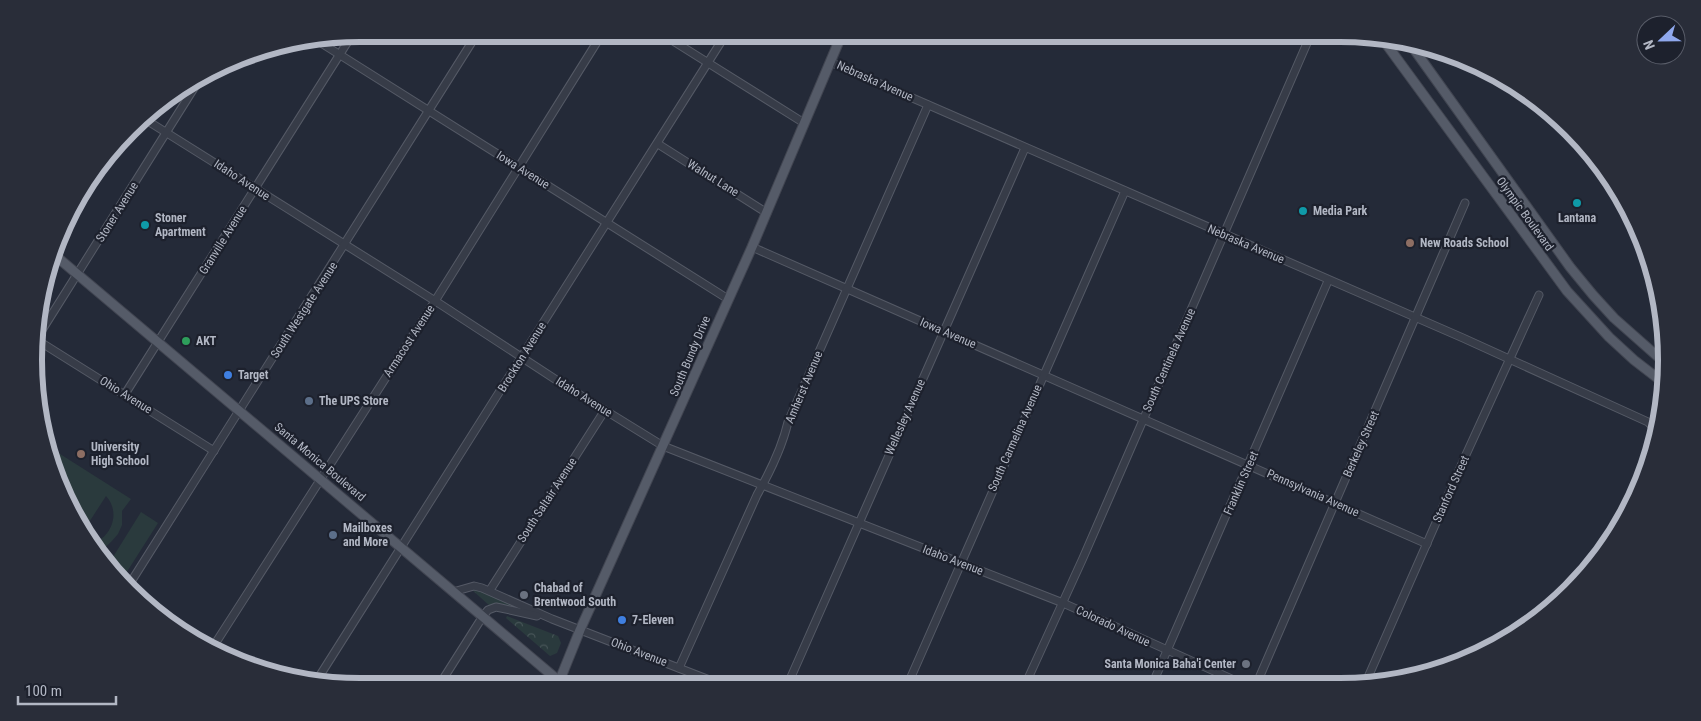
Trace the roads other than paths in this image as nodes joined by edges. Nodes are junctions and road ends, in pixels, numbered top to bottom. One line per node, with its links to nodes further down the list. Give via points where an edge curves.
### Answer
1 (472, 42): 16 (street, South Westgate Avenue)
2 (597, 42): 22 (street, Armacost Avenue)
3 (675, 42): 13 (street)
4 (721, 42): 13 (street, Brockton Avenue)
5 (839, 42): 12 (main road, South Bundy Drive)
6 (1308, 42): 28 (street, South Centinela Avenue)
7 (347, 43): 11 (street, Granville Avenue)
8 (324, 45): 11 (street, Iowa Avenue)
9 (1388, 46): 47 (main road, Olympic Boulevard, via 1567,292 1609,337)
10 (1416, 52): 44 (main road, Olympic Boulevard, via 1570,267 1614,318)
11 (340, 55): 16 (street, Iowa Avenue); 23 (street, Granville Avenue)
12 (830, 62): 15 (street, Nebraska Avenue); 18 (main road, South Bundy Drive)
13 (708, 63): 18 (street); 20 (street, Brockton Avenue)
14 (193, 90): 19 (street, Stoner Avenue)
15 (928, 105): 21 (street, Nebraska Avenue); 34 (street, Amherst Avenue)
16 (429, 111): 22 (street, Iowa Avenue); 29 (street, South Westgate Avenue)
17 (150, 122): 19 (street, Idaho Avenue)
18 (804, 123): 26 (main road, South Bundy Drive)
19 (166, 132): 23 (street, Idaho Avenue); 32 (street, Stoner Avenue)
20 (658, 144): 26 (street, Walnut Lane); 27 (street, Brockton Avenue)
21 (1025, 148): 24 (street, Nebraska Avenue); 40 (street, Wellesley Avenue)
22 (518, 167): 27 (street, Iowa Avenue); 37 (street, Armacost Avenue)
23 (255, 188): 29 (street, Idaho Avenue); 41 (street, Granville Avenue)
24 (1124, 191): 28 (street, Nebraska Avenue); 46 (street, South Carmelina Avenue)
25 (1465, 203): 38 (street, Berkeley Street)
26 (767, 213): 30 (main road, South Bundy Drive)
27 (607, 223): 36 (street, Iowa Avenue); 43 (street, Brockton Avenue)
28 (1224, 234): 33 (street, Nebraska Avenue); 51 (street, South Centinela Avenue)
29 (345, 245): 37 (street, Idaho Avenue); 50 (street, South Westgate Avenue)
30 (752, 247): 34 (street, Iowa Avenue); 36 (main road, South Bundy Drive)
31 (59, 259): 32 (main road, Santa Monica Boulevard)
32 (77, 274): 39 (street, Stoner Avenue); 41 (main road, Santa Monica Boulevard)
33 (1328, 281): 38 (street, Nebraska Avenue); 55 (street, Franklin Street)
34 (847, 288): 40 (street, Iowa Avenue); 57 (street, Amherst Avenue)
35 (1540, 295): 45 (street, Stanford Street)
36 (728, 299): 53 (main road, South Bundy Drive)
37 (434, 301): 43 (street, Idaho Avenue); 56 (street, Armacost Avenue)
38 (1416, 318): 45 (street, Nebraska Avenue); 58 (street, Berkeley Street)
39 (44, 327)
40 (943, 332): 46 (street, Iowa Avenue); 59 (street, Wellesley Avenue)
41 (158, 342): 48 (street, Granville Avenue); 50 (main road, Santa Monica Boulevard)
42 (43, 343): 48 (street, Ohio Avenue)
43 (522, 357): 49 (street, Idaho Avenue); 61 (street, Brockton Avenue)
44 (1659, 358)
45 (1509, 360): 52 (street, Nebraska Avenue); 60 (street, Stanford Street)
46 (1044, 375): 51 (street, Iowa Avenue); 62 (street, South Carmelina Avenue)
47 (1658, 379)
48 (125, 394): 54 (street, Ohio Avenue)
49 (604, 410): 53 (street, Idaho Avenue); 64 (street, South Saltair Avenue)
50 (239, 411): 54 (street, South Westgate Avenue); 56 (main road, Santa Monica Boulevard)
51 (1144, 419): 55 (street, Pennsylvania Avenue); 66 (street, South Centinela Avenue)
52 (1652, 426)
53 (663, 446): 57 (street, Idaho Avenue); 69 (main road, South Bundy Drive)
54 (214, 451): 63 (street, South Westgate Avenue)
55 (1249, 465): 58 (street, Pennsylvania Avenue); 71 (street, Franklin Street)
56 (320, 479): 61 (main road, Santa Monica Boulevard); 70 (street, Armacost Avenue)
57 (762, 485): 59 (street, Idaho Avenue); 72 (street, Amherst Avenue)
58 (1335, 503): 60 (street, Pennsylvania Avenue); 84 (street, Berkeley Street)
59 (858, 522): 62 (street, Idaho Avenue); 79 (street, Wellesley Avenue)
60 (1427, 544): 74 (street, Stanford Street)
61 (401, 548): 65 (main road, Santa Monica Boulevard); 73 (street, Brockton Avenue)
62 (960, 563): 66 (street, Idaho Avenue); 80 (street, South Carmelina Avenue)
63 (132, 581)
64 (490, 590): 65 (street, Ohio Avenue, via 474,586); 68 (street, Ohio Avenue)
65 (453, 592): 67 (main road, Santa Monica Boulevard)
66 (1063, 603): 71 (street, Colorado Avenue); 81 (street, South Centinela Avenue)
67 (482, 616): 68 (street, Ohio Avenue, via 496,607); 75 (street); 76 (main road, Santa Monica Boulevard)
68 (552, 619): 69 (street, Ohio Avenue)
69 (580, 630): 72 (street, Ohio Avenue); 77 (main road, South Bundy Drive)
70 (215, 643)
71 (1167, 651): 82 (street, Franklin Street); 83 (street, Colorado Avenue)
72 (679, 668): 78 (street, Ohio Avenue)
73 (320, 676)
74 (1368, 677)
75 (444, 678)
76 (553, 678)
77 (563, 678)
78 (705, 678)
79 (790, 678)
80 (910, 678)
81 (1028, 678)
82 (1155, 678)
83 (1229, 678)
84 (1259, 678)

